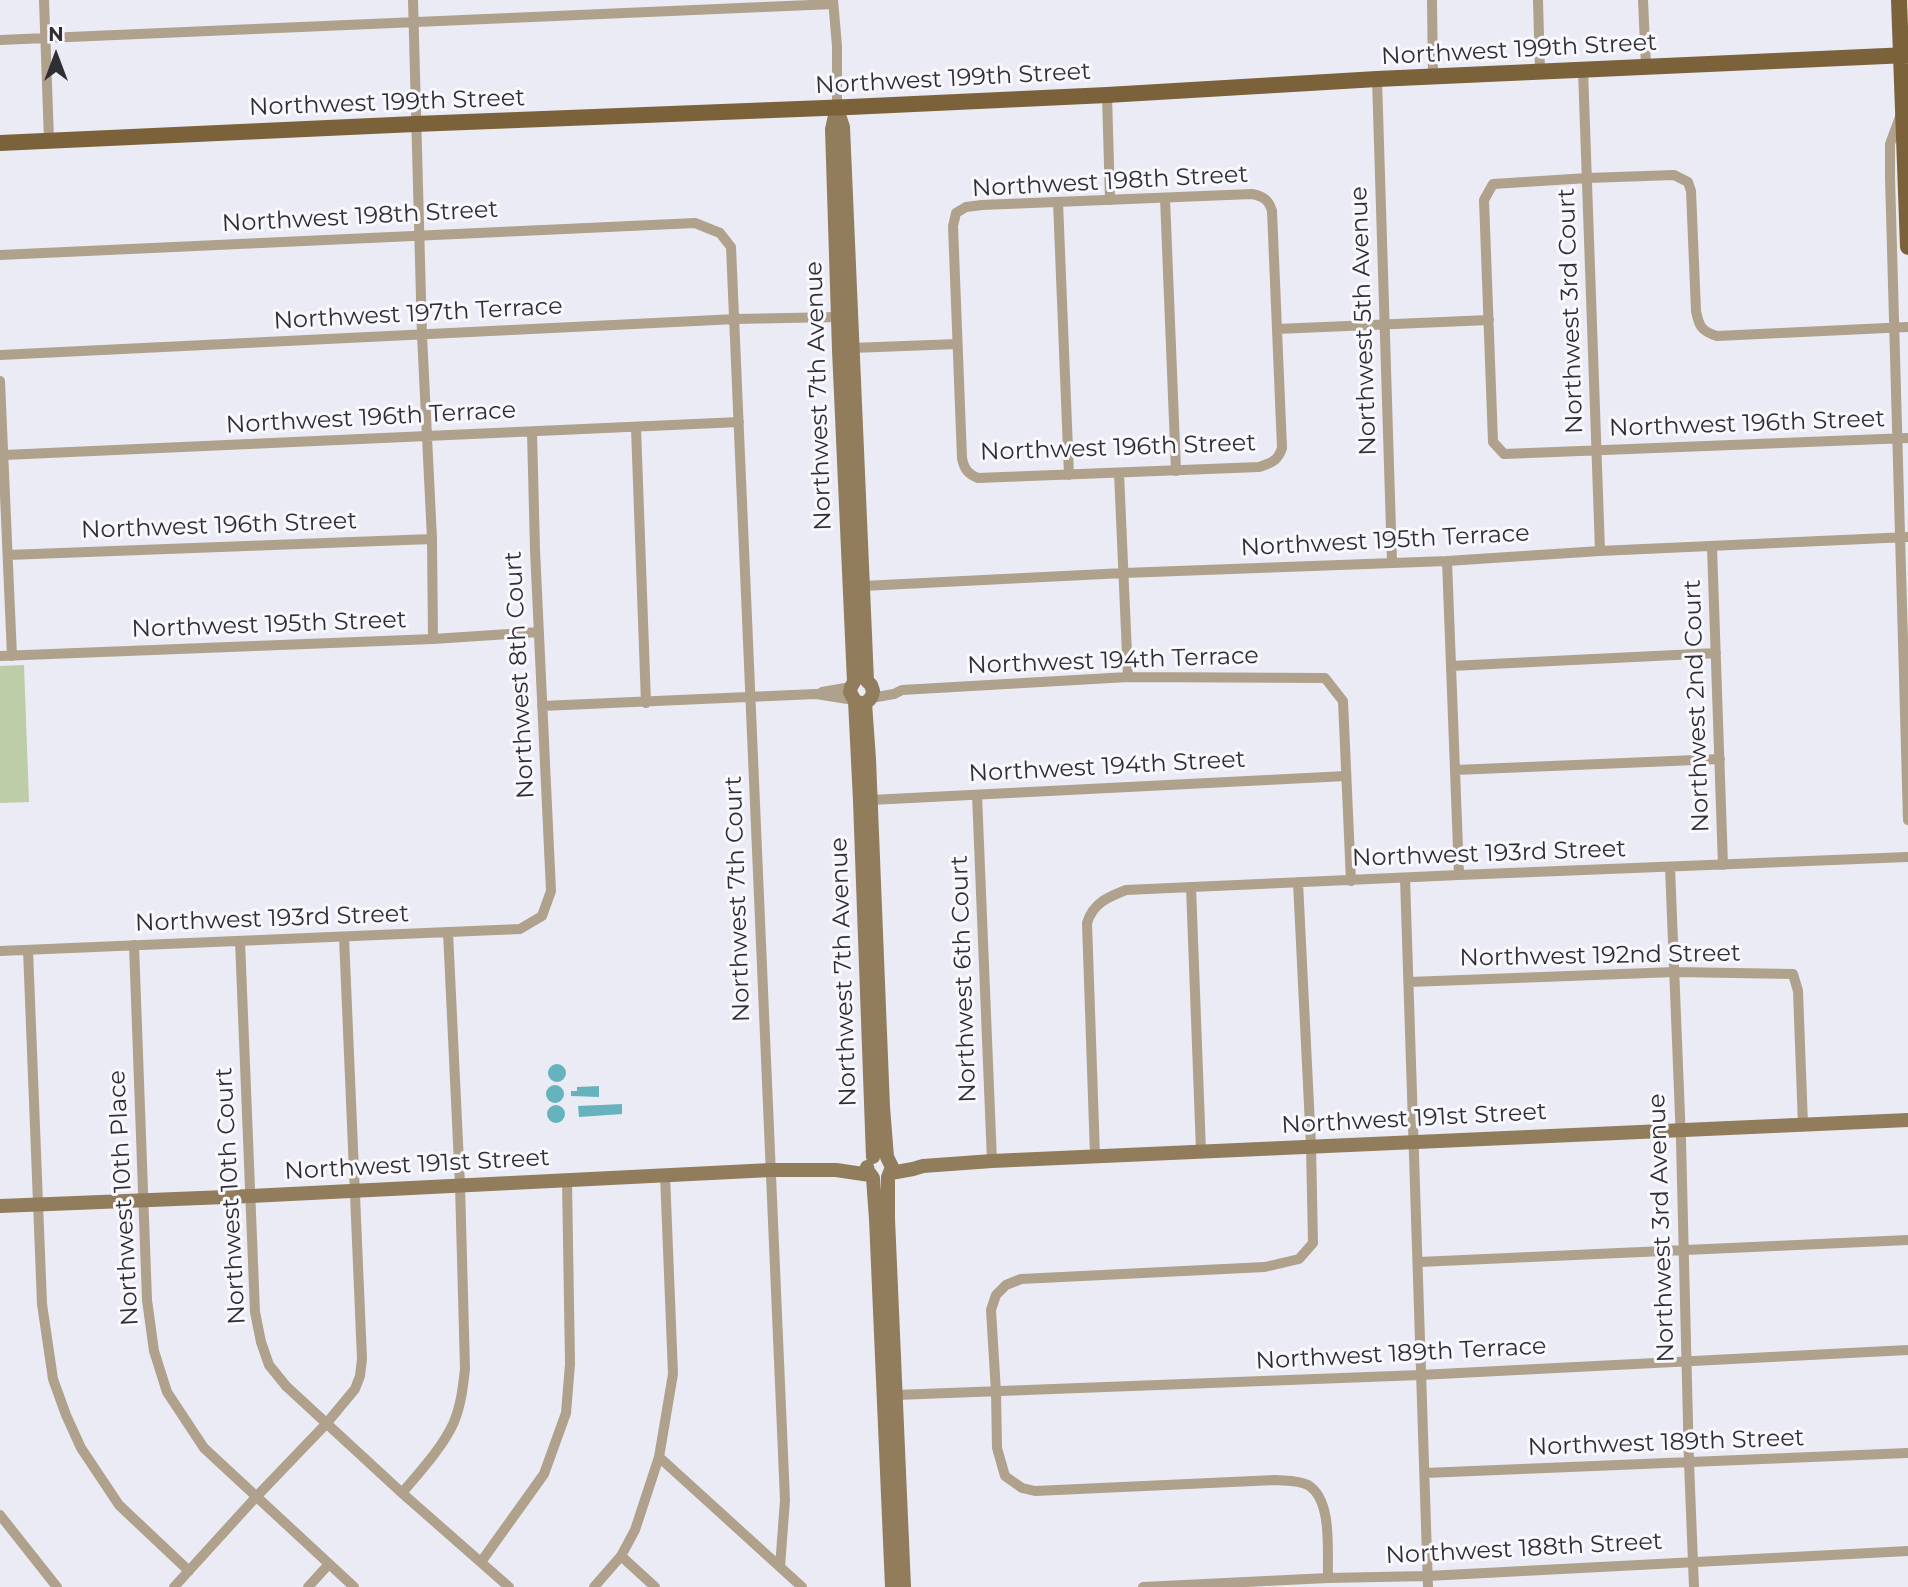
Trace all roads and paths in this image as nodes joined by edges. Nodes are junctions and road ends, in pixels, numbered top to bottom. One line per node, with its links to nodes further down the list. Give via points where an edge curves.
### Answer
1 (44, 0): 9 (street)
2 (413, 0): 8 (street)
3 (1432, 0): 15 (street)
4 (1538, 0): 14 (street)
5 (1643, 0): 12 (street)
6 (1899, 0): 11 (main road)
7 (833, 2): 8 (street); 18 (street, Northwest 7th Avenue)
8 (414, 23): 9 (street); 20 (street)
9 (45, 37): 10 (street); 21 (street)
10 (0, 40)
11 (1904, 55): 12 (main road, Northwest 199th Street); 19 (main road)
12 (1646, 67): 13 (main road, Northwest 199th Street)
13 (1583, 69): 14 (main road, Northwest 199th Street); 23 (street, Northwest 3rd Court)
14 (1541, 71): 15 (main road, Northwest 199th Street)
15 (1433, 76): 16 (main road, Northwest 199th Street)
16 (1377, 79): 17 (main road, Northwest 199th Street); 34 (street, Northwest 5th Avenue)
17 (1107, 95): 18 (main road, Northwest 199th Street); 25 (street)
18 (837, 107): 20 (main road, Northwest 199th Street); 31 (street, Northwest 7th Avenue, via 832,129); 40 (street, Northwest 7th Avenue, via 843,127)
19 (1902, 111): 29 (main road); 35 (street, via 1890,144)
20 (415, 124): 21 (main road, Northwest 199th Street); 28 (street)
21 (49, 140): 22 (main road, Northwest 199th Street)
22 (0, 143)
23 (1588, 178): 33 (street, via 1493,184 1484,200); 35 (street, via 1674,175 1688,182 1696,311 1706,333); 48 (street, Northwest 3rd Court)
24 (1165, 198): 25 (street, Northwest 198th Street); 37 (street, Northwest 198th Street, via 1252,194 1266,199 1272,211); 50 (street)
25 (1110, 200): 26 (street, Northwest 198th Street)
26 (1058, 202): 39 (street, Northwest 198th Street, via 982,205 956,213); 52 (street)
27 (720, 233): 28 (street, Northwest 198th Street, via 695,223); 32 (street, Northwest 7th Court, via 732,247)
28 (419, 235): 30 (street, Northwest 198th Street); 38 (street)
29 (1908, 247)
30 (0, 255)
31 (838, 317): 32 (street, Northwest 197th Terrace); 69 (street, Northwest 7th Avenue)
32 (736, 319): 38 (street, Northwest 197th Terrace); 43 (street, Northwest 7th Court)
33 (1489, 320): 34 (street); 48 (street, Northwest 196th Street, via 1493,442 1504,454)
34 (1385, 324): 37 (street); 59 (street, Northwest 5th Avenue)
35 (1894, 327): 36 (street); 47 (street)
36 (1908, 327)
37 (1277, 329): 50 (street, Northwest 196th Street, via 1280,456 1259,467)
38 (422, 335): 41 (street, Northwest 197th Terrace); 46 (street)
39 (957, 344): 40 (street); 52 (street, Northwest 196th Street, via 965,470 978,478)
40 (852, 348): 61 (street, Northwest 7th Avenue)
41 (0, 355)
42 (0, 381): 49 (street)
43 (740, 422): 44 (street, Northwest 196th Terrace); 70 (street, Northwest 7th Court)
44 (636, 428): 45 (street, Northwest 196th Terrace); 71 (street)
45 (532, 432): 46 (street, Northwest 196th Terrace); 62 (street, Northwest 8th Court)
46 (427, 436): 49 (street, Northwest 196th Terrace); 54 (street)
47 (1902, 439): 48 (street, Northwest 196th Street); 53 (street)
48 (1597, 451): 56 (street, Northwest 3rd Court)
49 (4, 455): 57 (street)
50 (1176, 471): 51 (street, Northwest 196th Street)
51 (1119, 473): 52 (street, Northwest 196th Street); 60 (street)
52 (1069, 475)
53 (1904, 537): 55 (street, Northwest 195th Terrace); 78 (street)
54 (432, 539): 57 (street, Northwest 196th Street); 63 (street)
55 (1712, 547): 56 (street, Northwest 195th Terrace); 64 (street, Northwest 2nd Court)
56 (1600, 551): 58 (street, Northwest 195th Terrace)
57 (8, 555): 66 (street)
58 (1447, 561): 59 (street, Northwest 195th Terrace); 67 (street)
59 (1392, 562): 60 (street, Northwest 195th Terrace)
60 (1124, 573): 61 (street, Northwest 195th Terrace); 68 (street)
61 (863, 586): 69 (street, Northwest 7th Avenue)
62 (539, 632): 63 (street, Northwest 195th Street); 72 (street, Northwest 8th Court)
63 (433, 639): 66 (street, Northwest 195th Street)
64 (1716, 653): 67 (street); 73 (street, Northwest 2nd Court)
65 (0, 656): 66 (street, Northwest 195th Street)
66 (12, 656)
67 (1451, 666): 74 (street)
68 (1128, 677): 69 (street, Northwest 194th Terrace, via 894,694); 75 (street, Northwest 194th Terrace, via 1325,678 1343,701)
69 (861, 692): 70 (street, Northwest 194th Terrace); 77 (street, Northwest 7th Avenue); 104 (street, Northwest 7th Avenue, via 860,801)
70 (750, 698): 71 (street, Northwest 194th Terrace); 105 (street, Northwest 7th Court)
71 (646, 703): 72 (street, Northwest 194th Terrace)
72 (543, 707): 87 (street, Northwest 8th Court, via 551,891)
73 (1720, 759): 74 (street); 80 (street, Northwest 2nd Court)
74 (1455, 770): 82 (street)
75 (1346, 776): 76 (street, Northwest 194th Street); 84 (street)
76 (977, 795): 77 (street, Northwest 194th Street); 103 (street, Northwest 6th Court)
77 (871, 800): 104 (street, Northwest 7th Avenue, via 883,1107)
78 (1908, 820)
79 (1908, 857): 80 (street, Northwest 193rd Street)
80 (1723, 865): 81 (street, Northwest 193rd Street)
81 (1670, 867): 82 (street, Northwest 193rd Street); 94 (street, Northwest 3rd Avenue)
82 (1459, 874): 83 (street, Northwest 193rd Street)
83 (1405, 878): 84 (street, Northwest 193rd Street); 95 (street)
84 (1351, 881): 85 (street, Northwest 193rd Street)
85 (1298, 882): 86 (street, Northwest 193rd Street); 100 (street)
86 (1191, 887): 101 (street); 102 (street, Northwest 193rd Street, via 1126,890 1104,898 1090,913)
87 (542, 916): 88 (street, Northwest 193rd Street, via 520,929)
88 (448, 932): 89 (street, Northwest 193rd Street); 108 (street)
89 (344, 937): 90 (street, Northwest 193rd Street); 109 (street)
90 (240, 941): 91 (street, Northwest 193rd Street); 110 (street, Northwest 10th Court)
91 (134, 945): 92 (street, Northwest 193rd Street); 111 (street, Northwest 10th Place)
92 (27, 950): 93 (street, Northwest 193rd Street); 112 (street)
93 (0, 951)
94 (1675, 972): 95 (street, Northwest 192nd Street); 97 (street, Northwest 192nd Street, via 1793,974 1798,991); 98 (street, Northwest 3rd Avenue)
95 (1409, 982): 99 (street)
96 (1908, 1120): 97 (street, Northwest 191st Street)
97 (1803, 1125): 98 (street, Northwest 191st Street)
98 (1681, 1130): 99 (street, Northwest 191st Street); 115 (street, Northwest 3rd Avenue)
99 (1414, 1142): 100 (street, Northwest 191st Street); 116 (street)
100 (1311, 1146): 101 (street, Northwest 191st Street); 120 (street, via 1313,1243 1299,1259 1265,1267 1021,1279 1006,1285 991,1310)
101 (1201, 1151): 102 (street, Northwest 191st Street)
102 (1095, 1156): 103 (street, Northwest 191st Street)
103 (992, 1161): 104 (street, Northwest 191st Street)
104 (880, 1168): 105 (street, Northwest 191st Street); 121 (street, Northwest 7th Avenue, via 888,1219); 147 (street, Northwest 7th Avenue, via 880,1309)
105 (771, 1170): 106 (street, Northwest 191st Street); 135 (street, Northwest 7th Court, via 785,1500)
106 (665, 1175): 107 (street, Northwest 191st Street); 124 (street, via 673,1374)
107 (567, 1180): 108 (street, Northwest 191st Street); 132 (street, via 570,1364 566,1413 544,1474)
108 (460, 1185): 109 (street, Northwest 191st Street); 127 (street, via 462,1397 453,1424)
109 (356, 1190): 110 (street, Northwest 191st Street); 122 (street, via 360,1376)
110 (251, 1196): 111 (street, Northwest 191st Street); 122 (street, Northwest 10th Court, via 255,1312 261,1342 269,1365)
111 (144, 1200): 112 (street, Northwest 191st Street); 128 (street, Northwest 10th Place, via 147,1300 154,1352 167,1392 204,1448)
112 (38, 1205): 113 (street, Northwest 191st Street); 136 (street, via 45,1328 53,1379 66,1415 81,1448 119,1505)
113 (0, 1206)
114 (1908, 1240): 115 (street)
115 (1684, 1250): 116 (street); 118 (street, Northwest 3rd Avenue)
116 (1419, 1262): 119 (street)
117 (1908, 1350): 118 (street, Northwest 189th Terrace)
118 (1688, 1360): 119 (street, Northwest 189th Terrace); 125 (street, Northwest 3rd Avenue)
119 (1420, 1375): 120 (street, Northwest 189th Terrace); 126 (street)
120 (996, 1392): 121 (street, Northwest 189th Terrace); 137 (street, via 997,1448 1005,1476 1022,1488 1299,1482 1316,1492 1325,1510)
121 (896, 1395): 148 (street, Northwest 7th Avenue)
122 (326, 1424): 127 (street, Northwest 10th Court); 128 (street)
123 (1908, 1453): 125 (street, Northwest 189th Street)
124 (659, 1457): 131 (street, via 635,1530); 135 (street)
125 (1689, 1463): 126 (street, Northwest 189th Street); 133 (street, Northwest 3rd Avenue)
126 (1425, 1473): 138 (street)
127 (402, 1493): 132 (street, Northwest 10th Court)
128 (256, 1497): 134 (street, Northwest 10th Place); 136 (street)
129 (0, 1515): 139 (street)
130 (1908, 1551): 133 (street, Northwest 188th Street)
131 (621, 1556): 144 (street); 145 (street)
132 (481, 1562): 143 (street, Northwest 10th Court)
133 (1692, 1562): 138 (street, Northwest 188th Street); 150 (street, Northwest 3rd Avenue)
134 (328, 1564): 141 (street); 142 (street, Northwest 10th Place)
135 (780, 1567): 146 (street)
136 (189, 1571): 140 (street)
137 (1328, 1578): 138 (street, Northwest 188th Street); 149 (street, Northwest 188th Street)
138 (1428, 1582)
139 (57, 1587)
140 (174, 1587)
141 (308, 1587)
142 (354, 1587)
143 (509, 1587)
144 (594, 1587)
145 (655, 1587)
146 (802, 1587)
147 (892, 1587)
148 (904, 1587)
149 (1143, 1587)
150 (1694, 1587)

